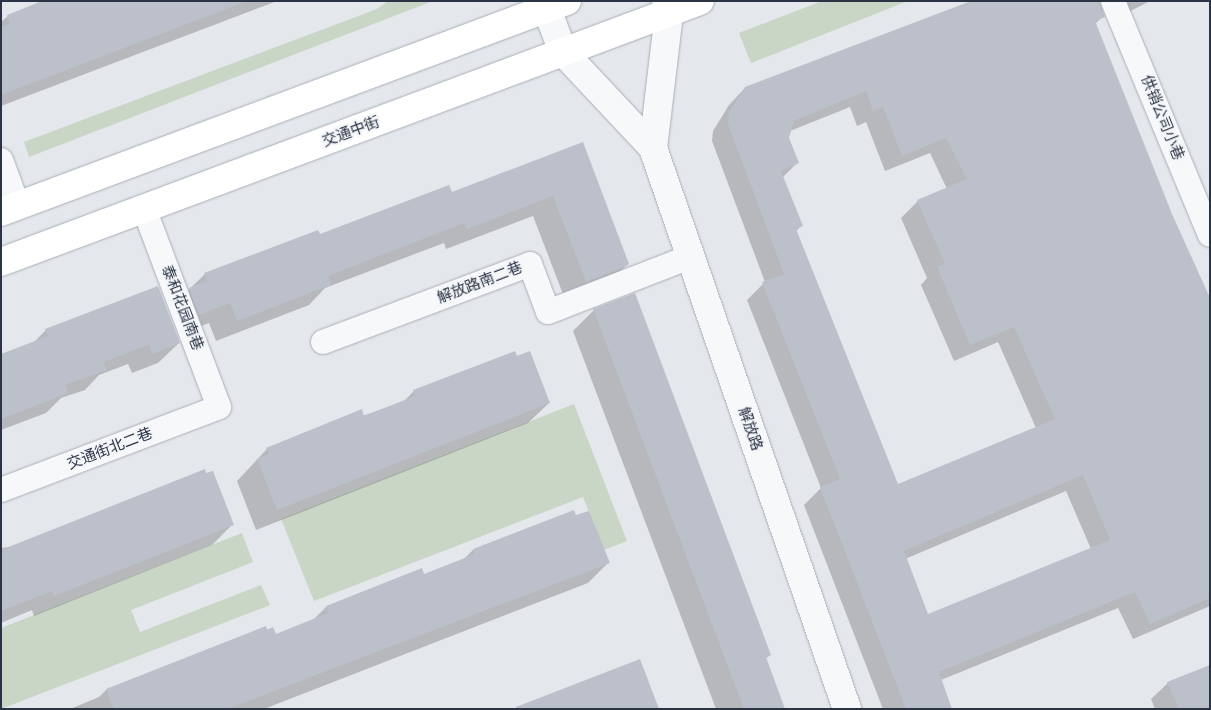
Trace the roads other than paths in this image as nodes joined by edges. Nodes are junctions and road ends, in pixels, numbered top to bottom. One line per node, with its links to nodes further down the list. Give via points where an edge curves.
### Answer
1 (700, 1): 4 (main road, 交通中街)
2 (1114, 1): 10 (street, 供销公司小巷)
3 (552, 4): 5 (street, 解放路); 8 (main road)
4 (667, 7): 5 (main road, 交通中街); 6 (street, 解放路)
5 (563, 52): 6 (street, 解放路); 9 (main road, 交通中街)
6 (653, 148): 11 (street, 解放路)
7 (1, 160): 8 (street)
8 (9, 209)
9 (144, 209): 12 (main road, 交通中街); 14 (street, 泰和花园南巷)
10 (1210, 235)
11 (690, 257): 13 (street, 解放路南二巷, via 548,312 530,264); 16 (street, 解放路)
12 (1, 262)
13 (323, 342)
14 (219, 407): 15 (street, 交通街北二巷)
15 (1, 490)
16 (847, 709)

